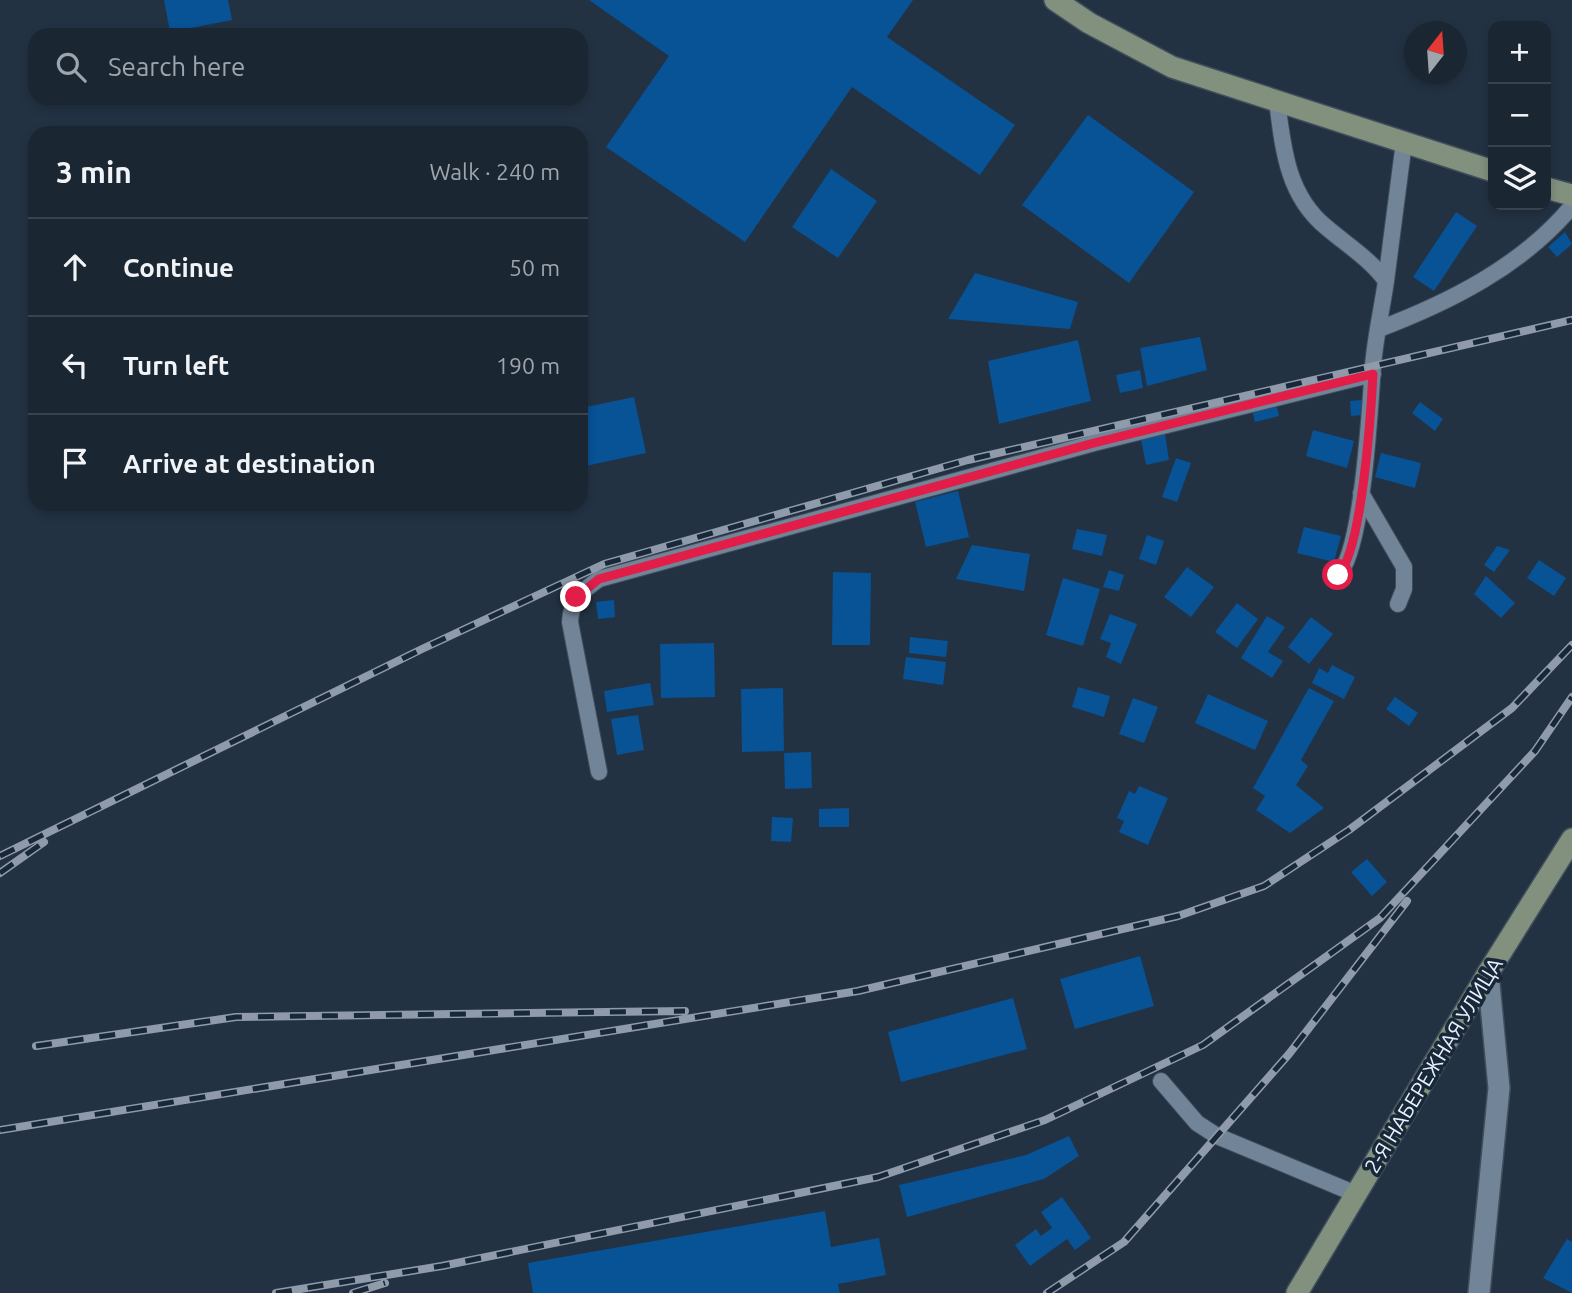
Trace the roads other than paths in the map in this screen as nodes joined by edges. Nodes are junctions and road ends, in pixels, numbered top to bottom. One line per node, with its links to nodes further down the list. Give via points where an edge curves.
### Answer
1 (1055, 0): 2 (street, via 1088,23 1172,66)
2 (1277, 101): 3 (street); 8 (lane, via 1283,154 1298,193 1310,212 1376,267)
3 (1404, 142): 4 (street); 8 (lane)
4 (1488, 170)
5 (1551, 189): 6 (street)
6 (1572, 195)
7 (1572, 206): 9 (lane, via 1549,231 1483,280 1428,311)
8 (1386, 281): 9 (lane)
9 (1379, 329): 10 (lane)
10 (1373, 374): 11 (lane); 14 (lane, via 1094,443 599,579 576,597 569,622)
11 (1360, 493): 12 (lane, via 1349,560); 13 (lane, via 1404,566 1404,589)
12 (1338, 575)
13 (1398, 604)
14 (599, 772)
15 (1572, 839): 16 (street, 2-Я НАБЕРЕЖНАЯ УЛИЦА)
16 (1488, 973): 18 (street, 2-Я НАБЕРЕЖНАЯ УЛИЦА); 20 (street, via 1499,1088)
17 (1161, 1081): 18 (lane, via 1197,1123 1217,1136)
18 (1356, 1194): 19 (street, 2-Я НАБЕРЕЖНАЯ УЛИЦА)
19 (1297, 1293)
20 (1479, 1293)

